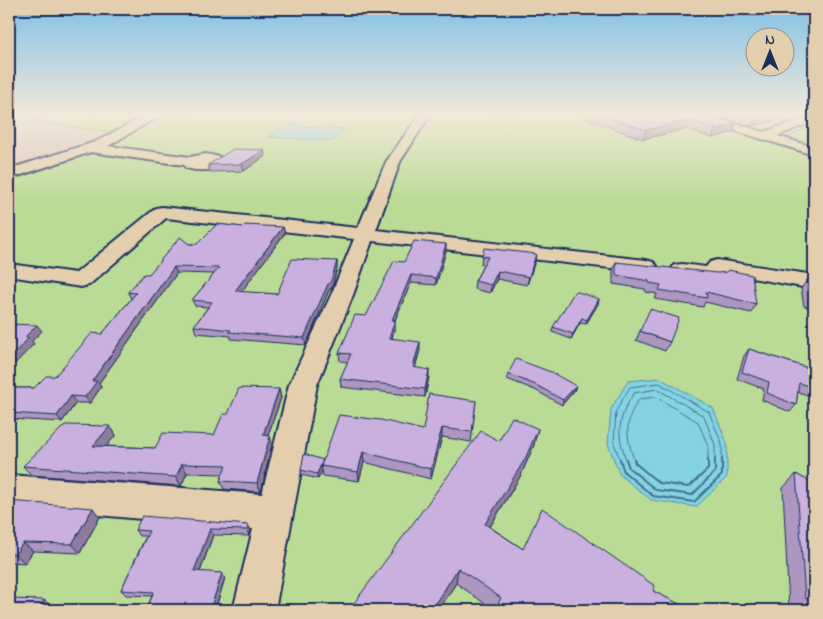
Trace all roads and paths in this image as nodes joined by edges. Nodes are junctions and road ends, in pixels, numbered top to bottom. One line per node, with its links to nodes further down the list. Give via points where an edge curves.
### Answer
1 (102, 144): 4 (street)
2 (405, 144): 8 (street, via 393,162)
3 (789, 144): 5 (street)
4 (90, 148): 6 (street); 7 (street)
5 (814, 152)
6 (193, 162)
7 (9, 174)
8 (366, 234): 9 (street, via 162,212 82,280); 10 (street, via 713,274 717,266); 12 (street, via 303,385)
9 (9, 270)
10 (814, 282)
11 (9, 491): 12 (street)
12 (275, 513): 13 (street)
13 (254, 610)

